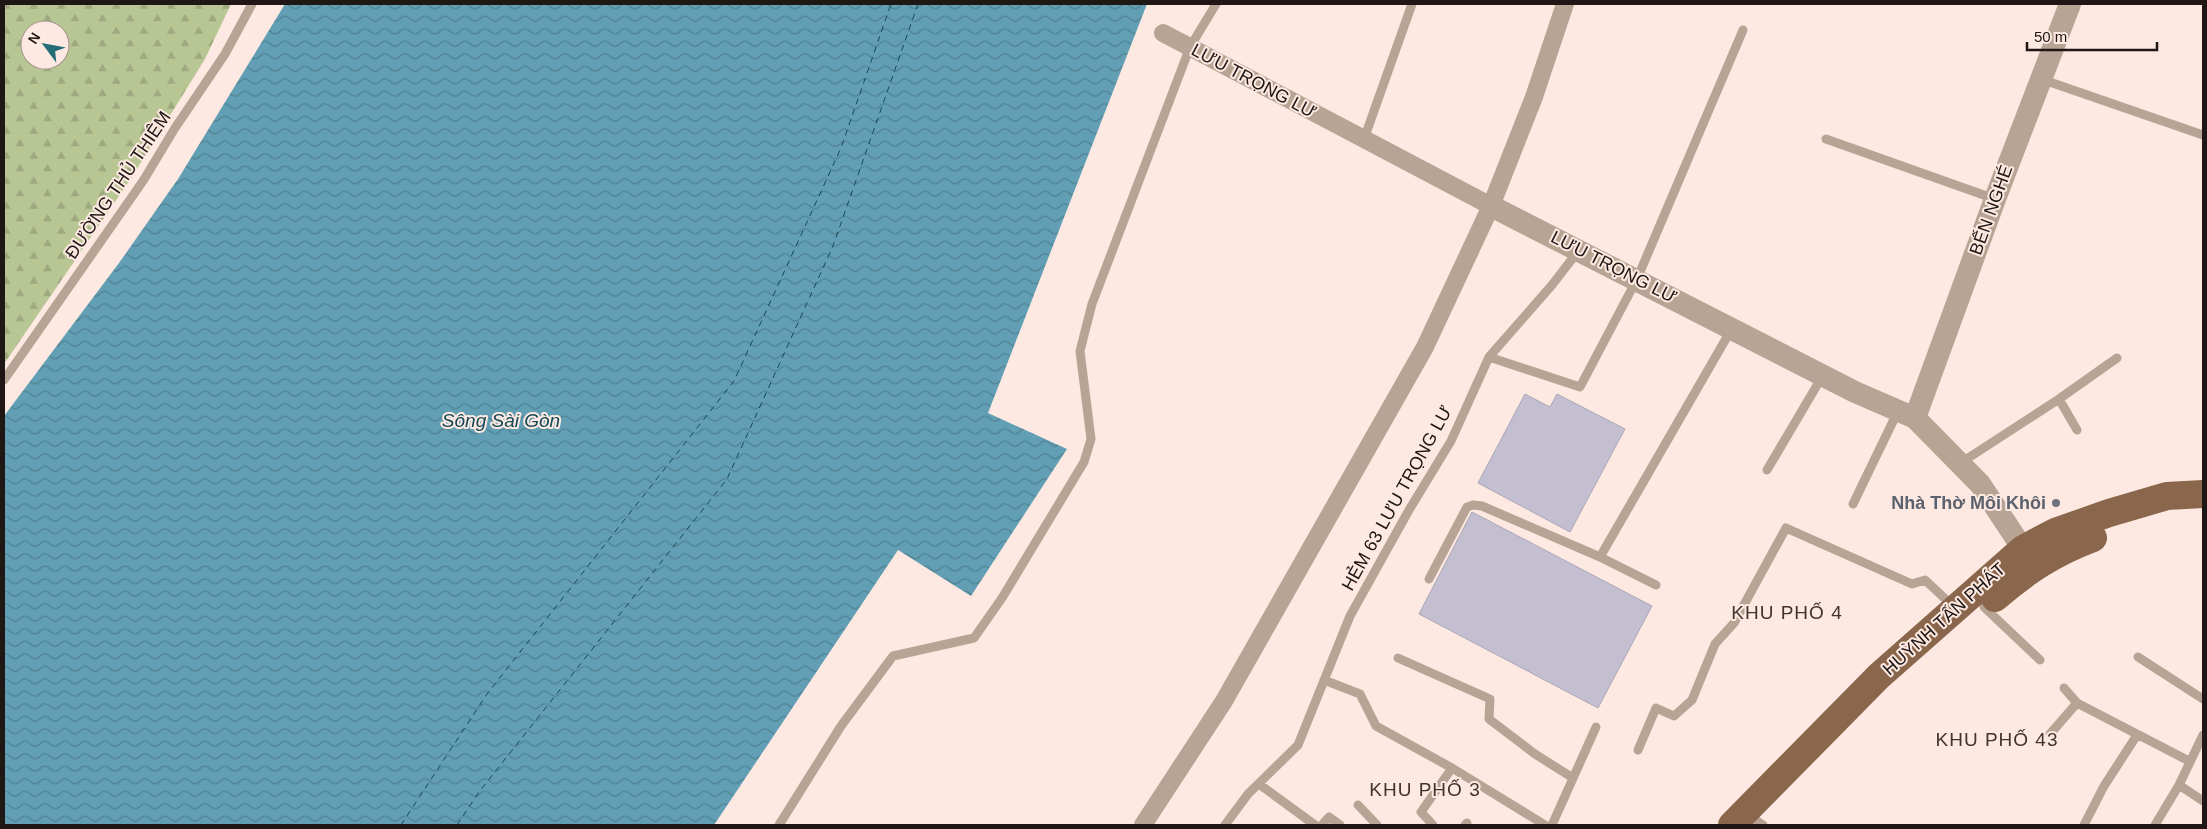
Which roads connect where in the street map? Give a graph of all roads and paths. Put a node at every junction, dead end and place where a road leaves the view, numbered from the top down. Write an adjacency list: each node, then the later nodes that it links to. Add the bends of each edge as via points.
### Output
1 (252, 4): 21 (lane, ĐƯỜNG THỦ THIÊM, via 225,54 138,188)
2 (1216, 4): 8 (lane)
3 (1412, 4): 11 (lane)
4 (1565, 4): 14 (street, via 1534,98)
5 (2070, 4): 9 (street, BẾN NGHÉ)
6 (1743, 30): 16 (lane)
7 (1164, 33): 8 (street, LƯU TRỌNG LƯ)
8 (1190, 47): 11 (street, LƯU TRỌNG LƯ); 55 (lane, via 1096,295 1080,351 1091,439 1084,462 1002,598 974,638 893,656 841,726)
9 (2041, 79): 10 (lane); 13 (street, BẾN NGHÉ)
10 (2203, 135)
11 (1364, 139): 14 (street, LƯU TRỌNG LƯ)
12 (1826, 139): 13 (lane)
13 (1995, 199): 23 (street, BẾN NGHÉ)
14 (1491, 206): 15 (street, LƯU TRỌNG LƯ); 56 (street, via 1425,347 1224,701)
15 (1579, 250): 16 (street, LƯU TRỌNG LƯ); 18 (lane, HẺM 63 LƯU TRỌNG LƯ, via 1552,286)
16 (1637, 279): 17 (street, LƯU TRỌNG LƯ); 18 (lane, via 1580,387)
17 (1732, 328): 20 (street, LƯU TRỌNG LƯ); 30 (lane)
18 (1489, 357): 38 (lane, HẺM 63 LƯU TRỌNG LƯ, via 1451,441 1350,616)
19 (2118, 358): 22 (lane)
20 (1823, 375): 23 (street, LƯU TRỌNG LƯ); 26 (lane)
21 (4, 380)
22 (2060, 399): 24 (lane); 25 (lane)
23 (1907, 414): 25 (street, LƯU TRỌNG LƯ); 28 (lane)
24 (2077, 430)
25 (1959, 464): 31 (street, LƯU TRỌNG LƯ, via 1980,484)
26 (1767, 470)
27 (2203, 494): 31 (main road, HUỲNH TẤN PHÁT, via 2168,496 2055,532)
28 (1853, 504)
29 (2203, 510): 31 (main road, HUỲNH TẤN PHÁT, via 2138,522)
30 (1600, 557): 32 (lane, via 1473,505 1467,508); 33 (lane)
31 (2027, 559): 34 (main road, HUỲNH TẤN PHÁT)
32 (1429, 580)
33 (1656, 585)
34 (1970, 603): 37 (lane); 46 (lane, via 1925,580 1912,584 1786,528 1734,624 1715,644 1692,700 1674,716 1656,708); 54 (main road, HUỲNH TẤN PHÁT, via 1879,676)
35 (2138, 657): 40 (lane)
36 (1398, 658): 49 (lane, via 1490,699 1489,719)
37 (2040, 660)
38 (1324, 680): 48 (lane, via 1360,694 1376,726); 50 (lane, HẺM 63 LƯU TRỌNG LƯ, via 1298,746)
39 (2064, 688): 41 (lane)
40 (2203, 699)
41 (2077, 703): 43 (lane); 44 (lane)
42 (1596, 727): 49 (lane)
43 (2050, 734)
44 (2138, 735): 47 (lane); 65 (lane, via 2104,786)
45 (2203, 735): 47 (lane)
46 (1638, 750)
47 (2189, 762): 51 (lane)
48 (1452, 768): 62 (lane, via 1421,812); 63 (lane)
49 (1573, 778): 64 (lane)
50 (1258, 784): 57 (lane); 58 (lane)
51 (2179, 785): 52 (lane); 66 (lane)
52 (2203, 801)
53 (1358, 805): 61 (lane)
54 (1751, 824)
55 (779, 825)
56 (1143, 825)
57 (1225, 825)
58 (1315, 825)
59 (1322, 825): 60 (lane, via 1328,817)
60 (1340, 825)
61 (1377, 825)
62 (1433, 825)
63 (1545, 825)
64 (1552, 825)
65 (2084, 825)
66 (2156, 825)

